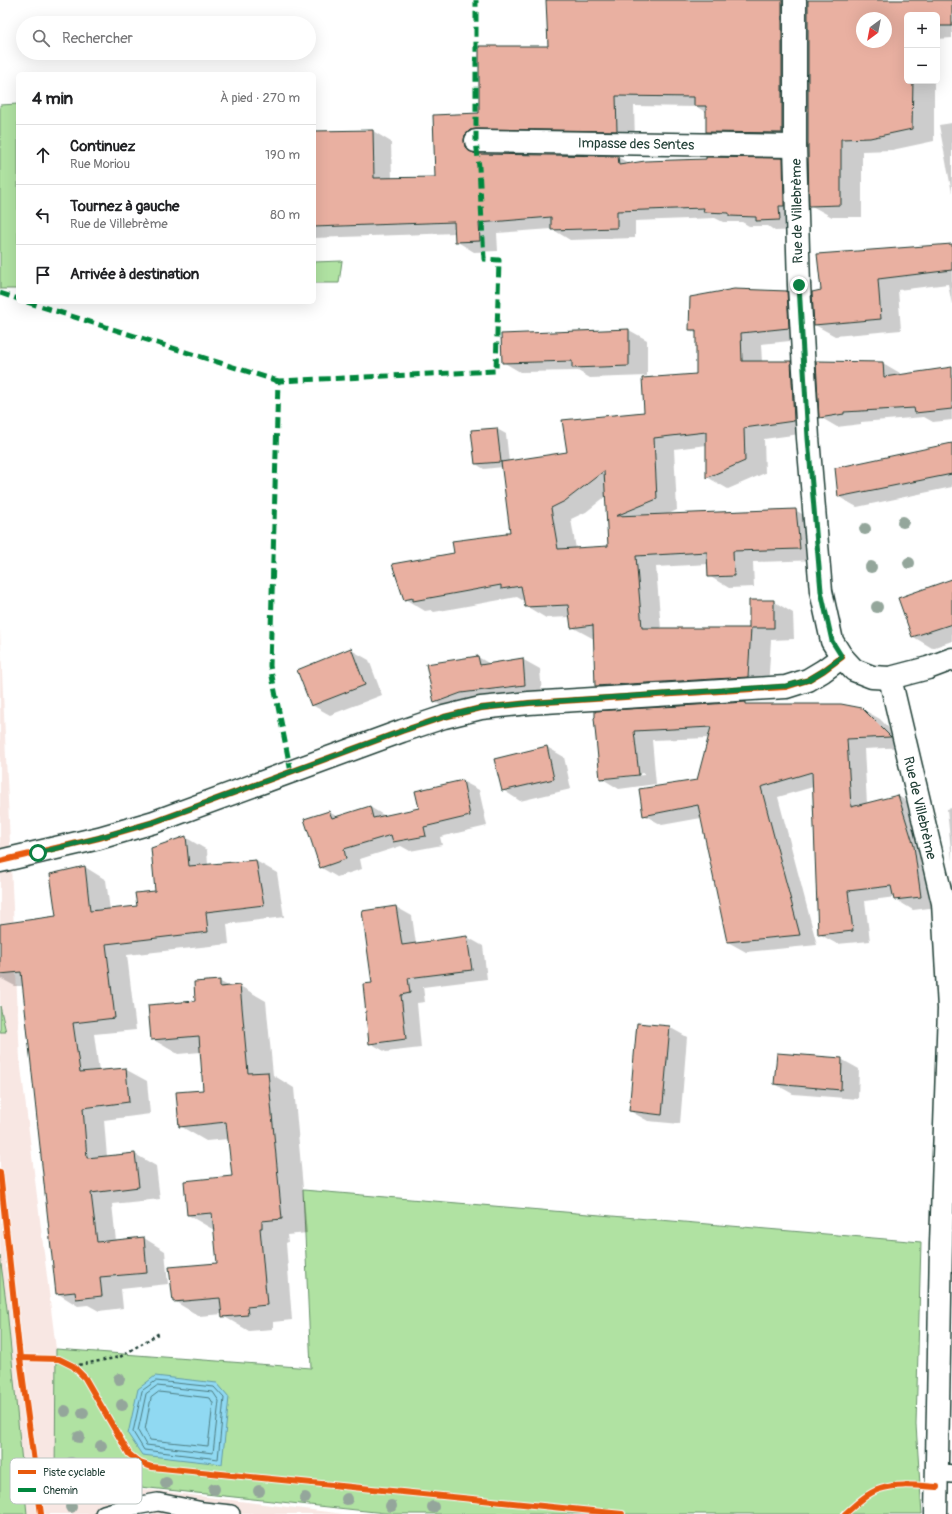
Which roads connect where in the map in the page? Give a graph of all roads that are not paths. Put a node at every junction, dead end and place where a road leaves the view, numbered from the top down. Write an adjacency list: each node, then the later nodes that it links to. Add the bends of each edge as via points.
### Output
1 (794, 0): 3 (street, Rue de Villebrème)
2 (476, 141): 3 (street, Impasse des Sentes)
3 (795, 146): 4 (street, Rue de Villebrème, via 799,293 821,591 832,641)
4 (842, 657): 6 (street, Rue de Villebrème, via 854,670 872,677); 7 (street, via 808,680 786,686 529,703 474,710 444,717 154,822)
5 (952, 659): 6 (street, Rue de Villebrème)
6 (890, 678): 8 (street, Rue de Villebrème, via 943,903 949,1009 941,1252)
7 (0, 861)
8 (944, 1467): 11 (street, Rue de Villebrème)
9 (104, 1514): 10 (lane, via 158,1502)
10 (231, 1514)
11 (936, 1514)

